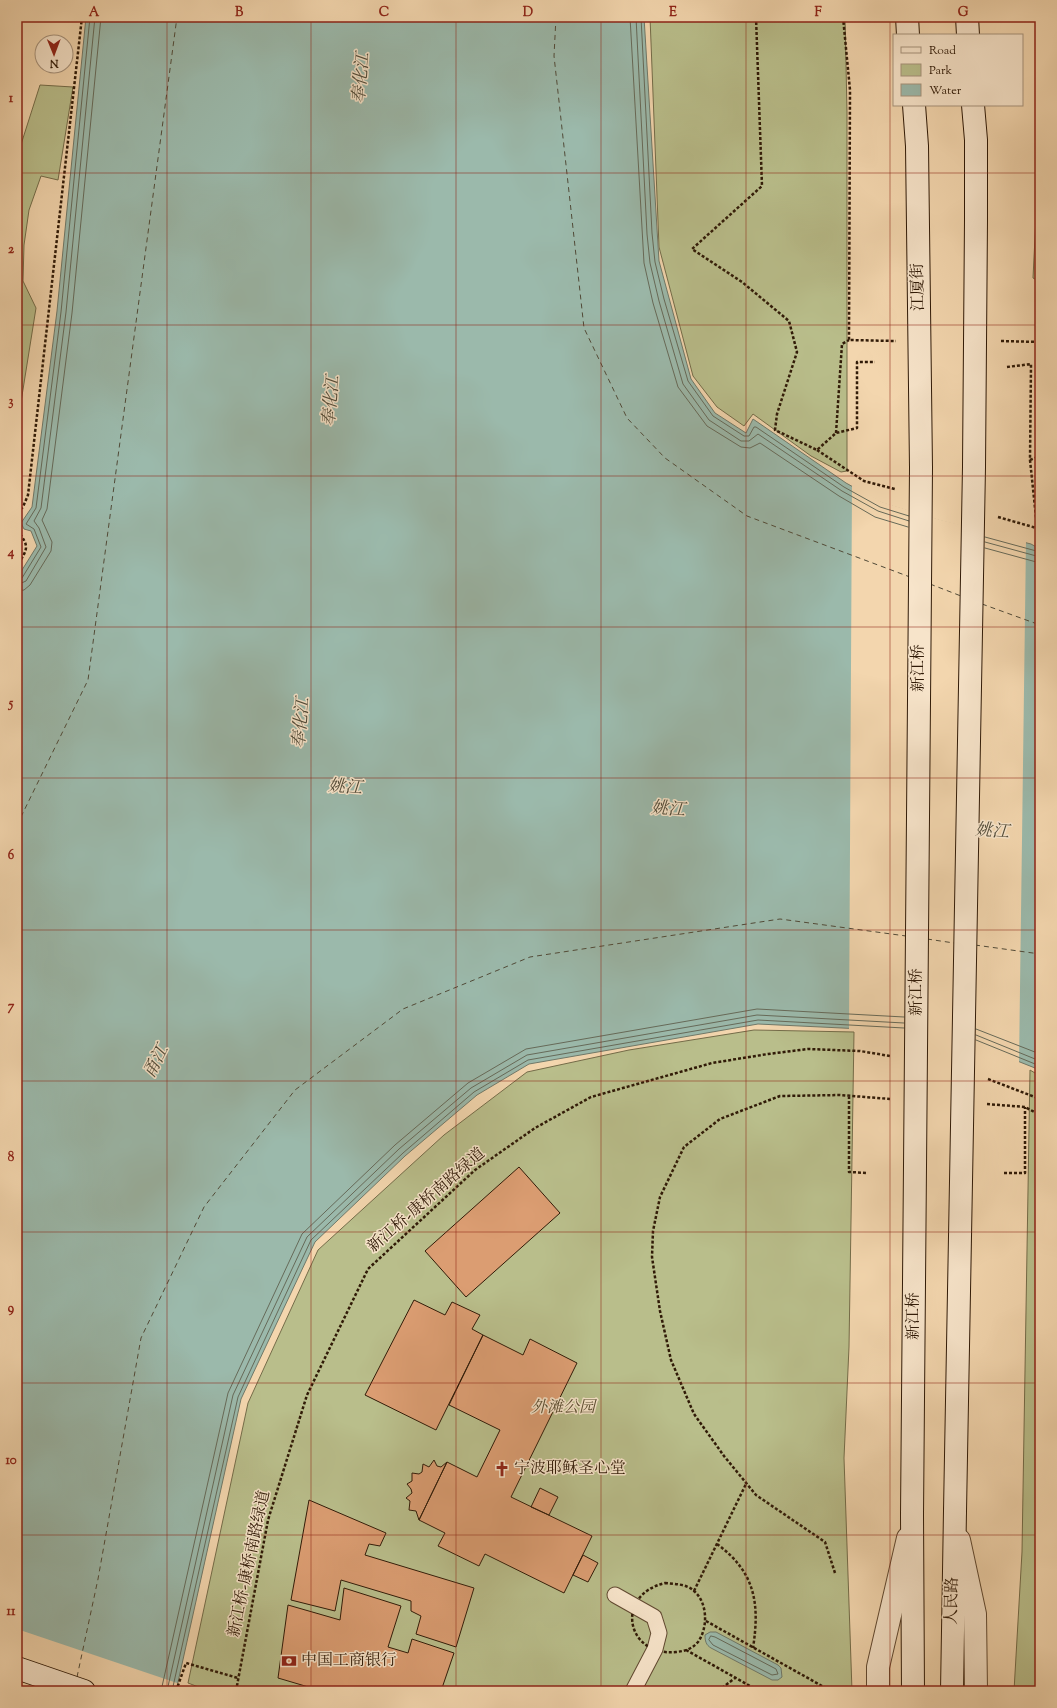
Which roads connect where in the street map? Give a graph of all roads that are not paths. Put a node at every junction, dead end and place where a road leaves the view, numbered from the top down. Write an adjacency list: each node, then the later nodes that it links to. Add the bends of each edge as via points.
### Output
1 (907, 17): 3 (main road)
2 (967, 17): 4 (main road)
3 (908, 34)
4 (968, 34)
5 (914, 106): 7 (main road, 江厦街, bridge, via 917,146)
6 (973, 106): 8 (main road, bridge, via 976,140 974,467)
7 (921, 468): 9 (main road, 新江桥, bridge)
8 (955, 1517): 16 (main road, 人民路); 17 (main road, via 975,1614)
9 (912, 1519): 14 (main road, via 878,1667); 15 (main road)
10 (615, 1595): 13 (lane, via 654,1617 659,1632 655,1649)
11 (17, 1668): 12 (main road)
12 (84, 1691)
13 (633, 1691)
14 (878, 1691)
15 (913, 1691)
16 (952, 1691)
17 (976, 1691)

